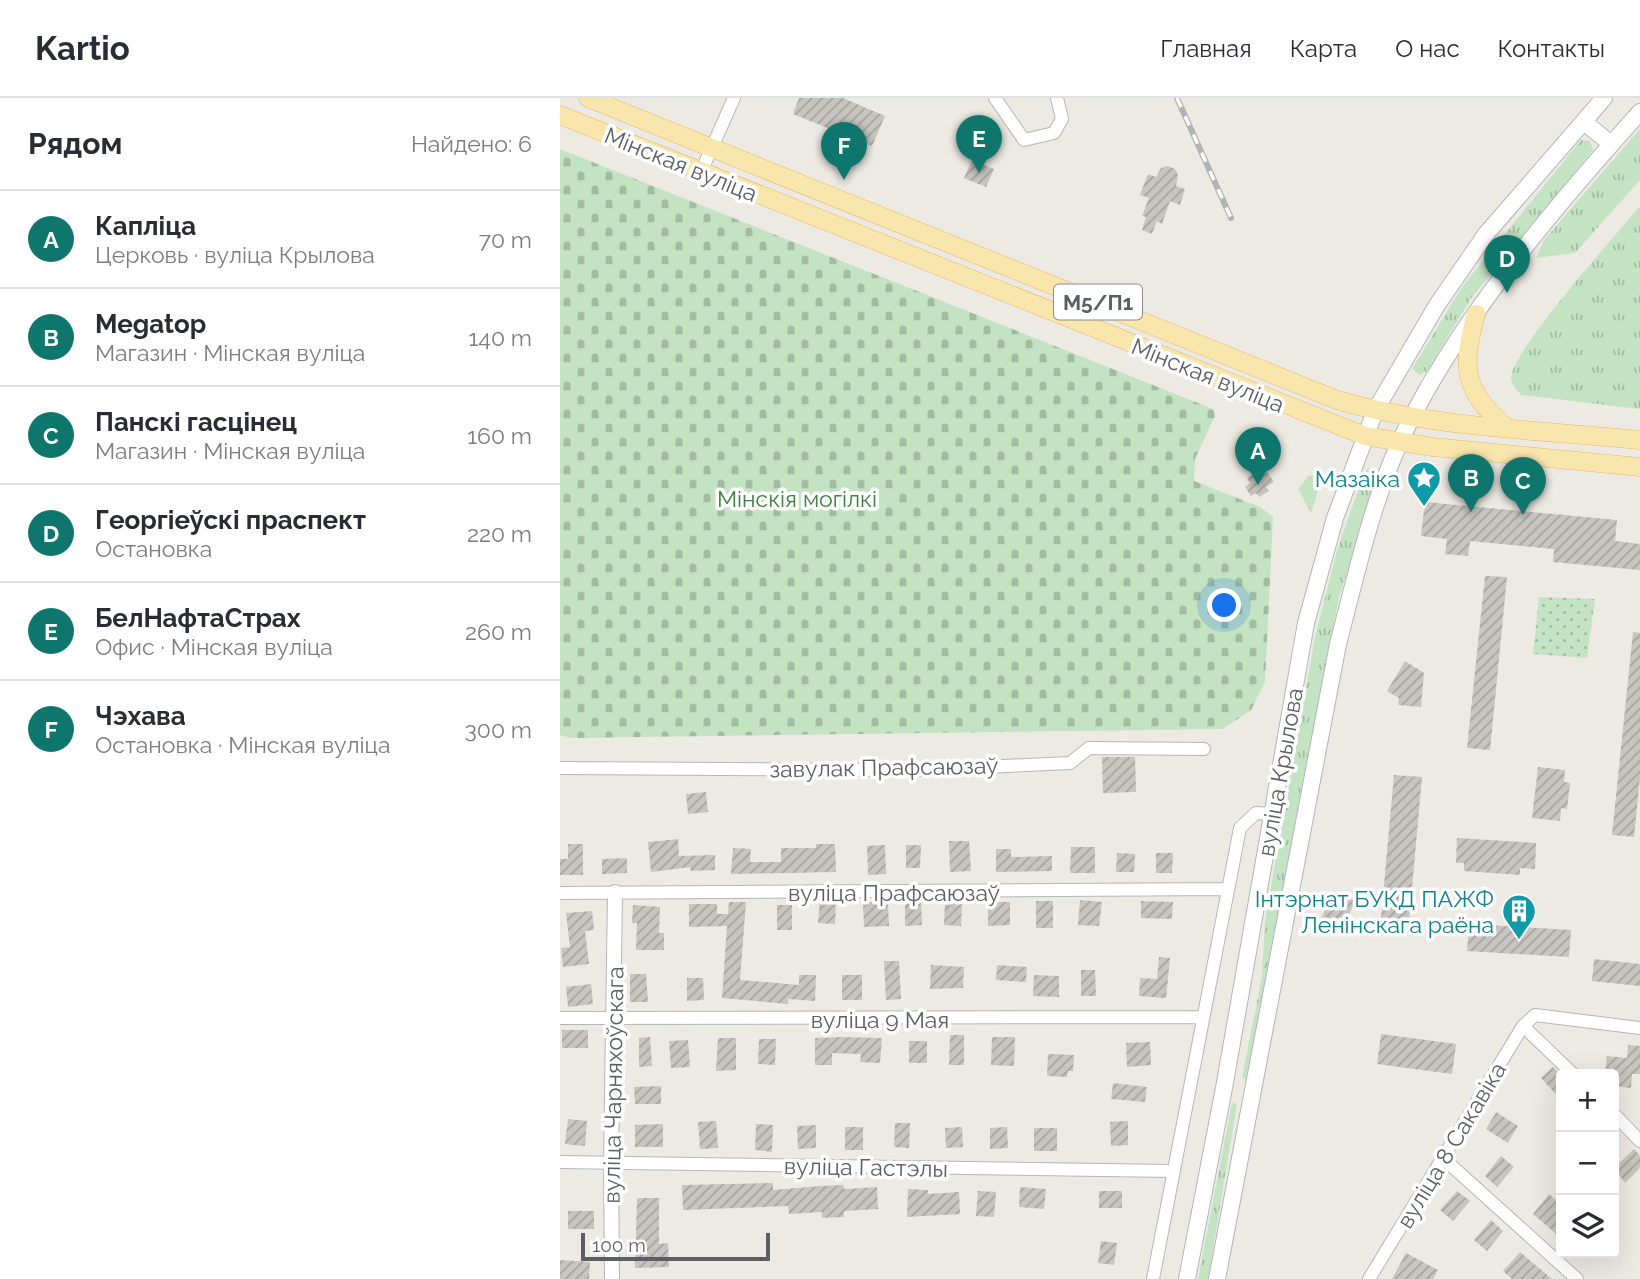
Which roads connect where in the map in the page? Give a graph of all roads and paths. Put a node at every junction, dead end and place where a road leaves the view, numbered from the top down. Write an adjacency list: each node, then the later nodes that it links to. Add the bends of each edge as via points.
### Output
1 (587, 98): 10 (main road, Мінская вуліца / М5/П1)
2 (734, 98): 10 (street)
3 (995, 98): 4 (street, via 1024,140 1054,133 1062,119)
4 (1057, 98)
5 (1604, 98): 8 (main road, вуліца Крылова)
6 (1640, 112): 9 (main road, вуліца Крылова)
7 (560, 115): 11 (main road, Мінская вуліца / М5/П1)
8 (1584, 122): 9 (main road); 13 (main road, вуліца Крылова, via 1486,234 1437,305)
9 (1611, 144): 12 (main road, вуліца Крылова)
10 (712, 148): 11 (street); 13 (main road, Мінская вуліца / М5/П1, via 1337,400)
11 (701, 172): 16 (main road, Мінская вуліца / М5/П1)
12 (1476, 314): 14 (main road, вуліца Крылова); 15 (main road, via 1467,355 1469,380 1477,400)
13 (1375, 411): 14 (main road, Мінская вуліца / М5/П1); 16 (main road, вуліца Крылова)
14 (1412, 416): 15 (main road, Мінская вуліца / М5/П1); 18 (main road, вуліца Крылова)
15 (1505, 426): 17 (main road, Мінская вуліца / М5/П1)
16 (1365, 436): 18 (main road, Мінская вуліца / М5/П1); 22 (main road, вуліца Крылова, via 1335,518 1306,623)
17 (1640, 440)
18 (1401, 441): 19 (main road, Мінская вуліца / М5/П1); 33 (main road, вуліца Крылова, via 1363,548 1338,644)
19 (1640, 467)
20 (1204, 749): 21 (street, завулак Прафсаюзаў, via 1089,748 1070,763 917,770)
21 (560, 768)
22 (1273, 814): 23 (street, via 1255,813 1240,828); 32 (main road, вуліца Крылова)
23 (1228, 889): 24 (street, вуліца Прафсаюзаў); 26 (street)
24 (615, 892): 25 (street, вуліца Прафсаюзаў); 28 (street, вуліца Чарняхоўскага)
25 (560, 893)
26 (1201, 1017): 28 (street, вуліца 9 Мая); 39 (street)
27 (560, 1018): 28 (street, вуліца 9 Мая)
28 (613, 1020): 38 (street, вуліца Чарняхоўскага)
29 (1523, 1026): 30 (street, вуліца 8 Сакавіка, via 1535,1015); 31 (street); 36 (street, вуліца 8 Сакавіка)
30 (1640, 1028)
31 (1568, 1069)
32 (1224, 1088): 33 (main road); 42 (main road, вуліца Крылова)
33 (1253, 1093): 43 (main road, вуліца Крылова)
34 (1619, 1119): 35 (street)
35 (1640, 1141)
36 (1444, 1159): 44 (street, вуліца 8 Сакавіка); 45 (street)
37 (560, 1162): 38 (street, вуліца Гастэлы)
38 (611, 1164): 39 (street, вуліца Гастэлы); 40 (street, вуліца Чарняхоўскага)
39 (1171, 1171): 41 (street)
40 (612, 1279)
41 (1153, 1279)
42 (1186, 1279)
43 (1217, 1279)
44 (1369, 1279)
45 (1577, 1279)

